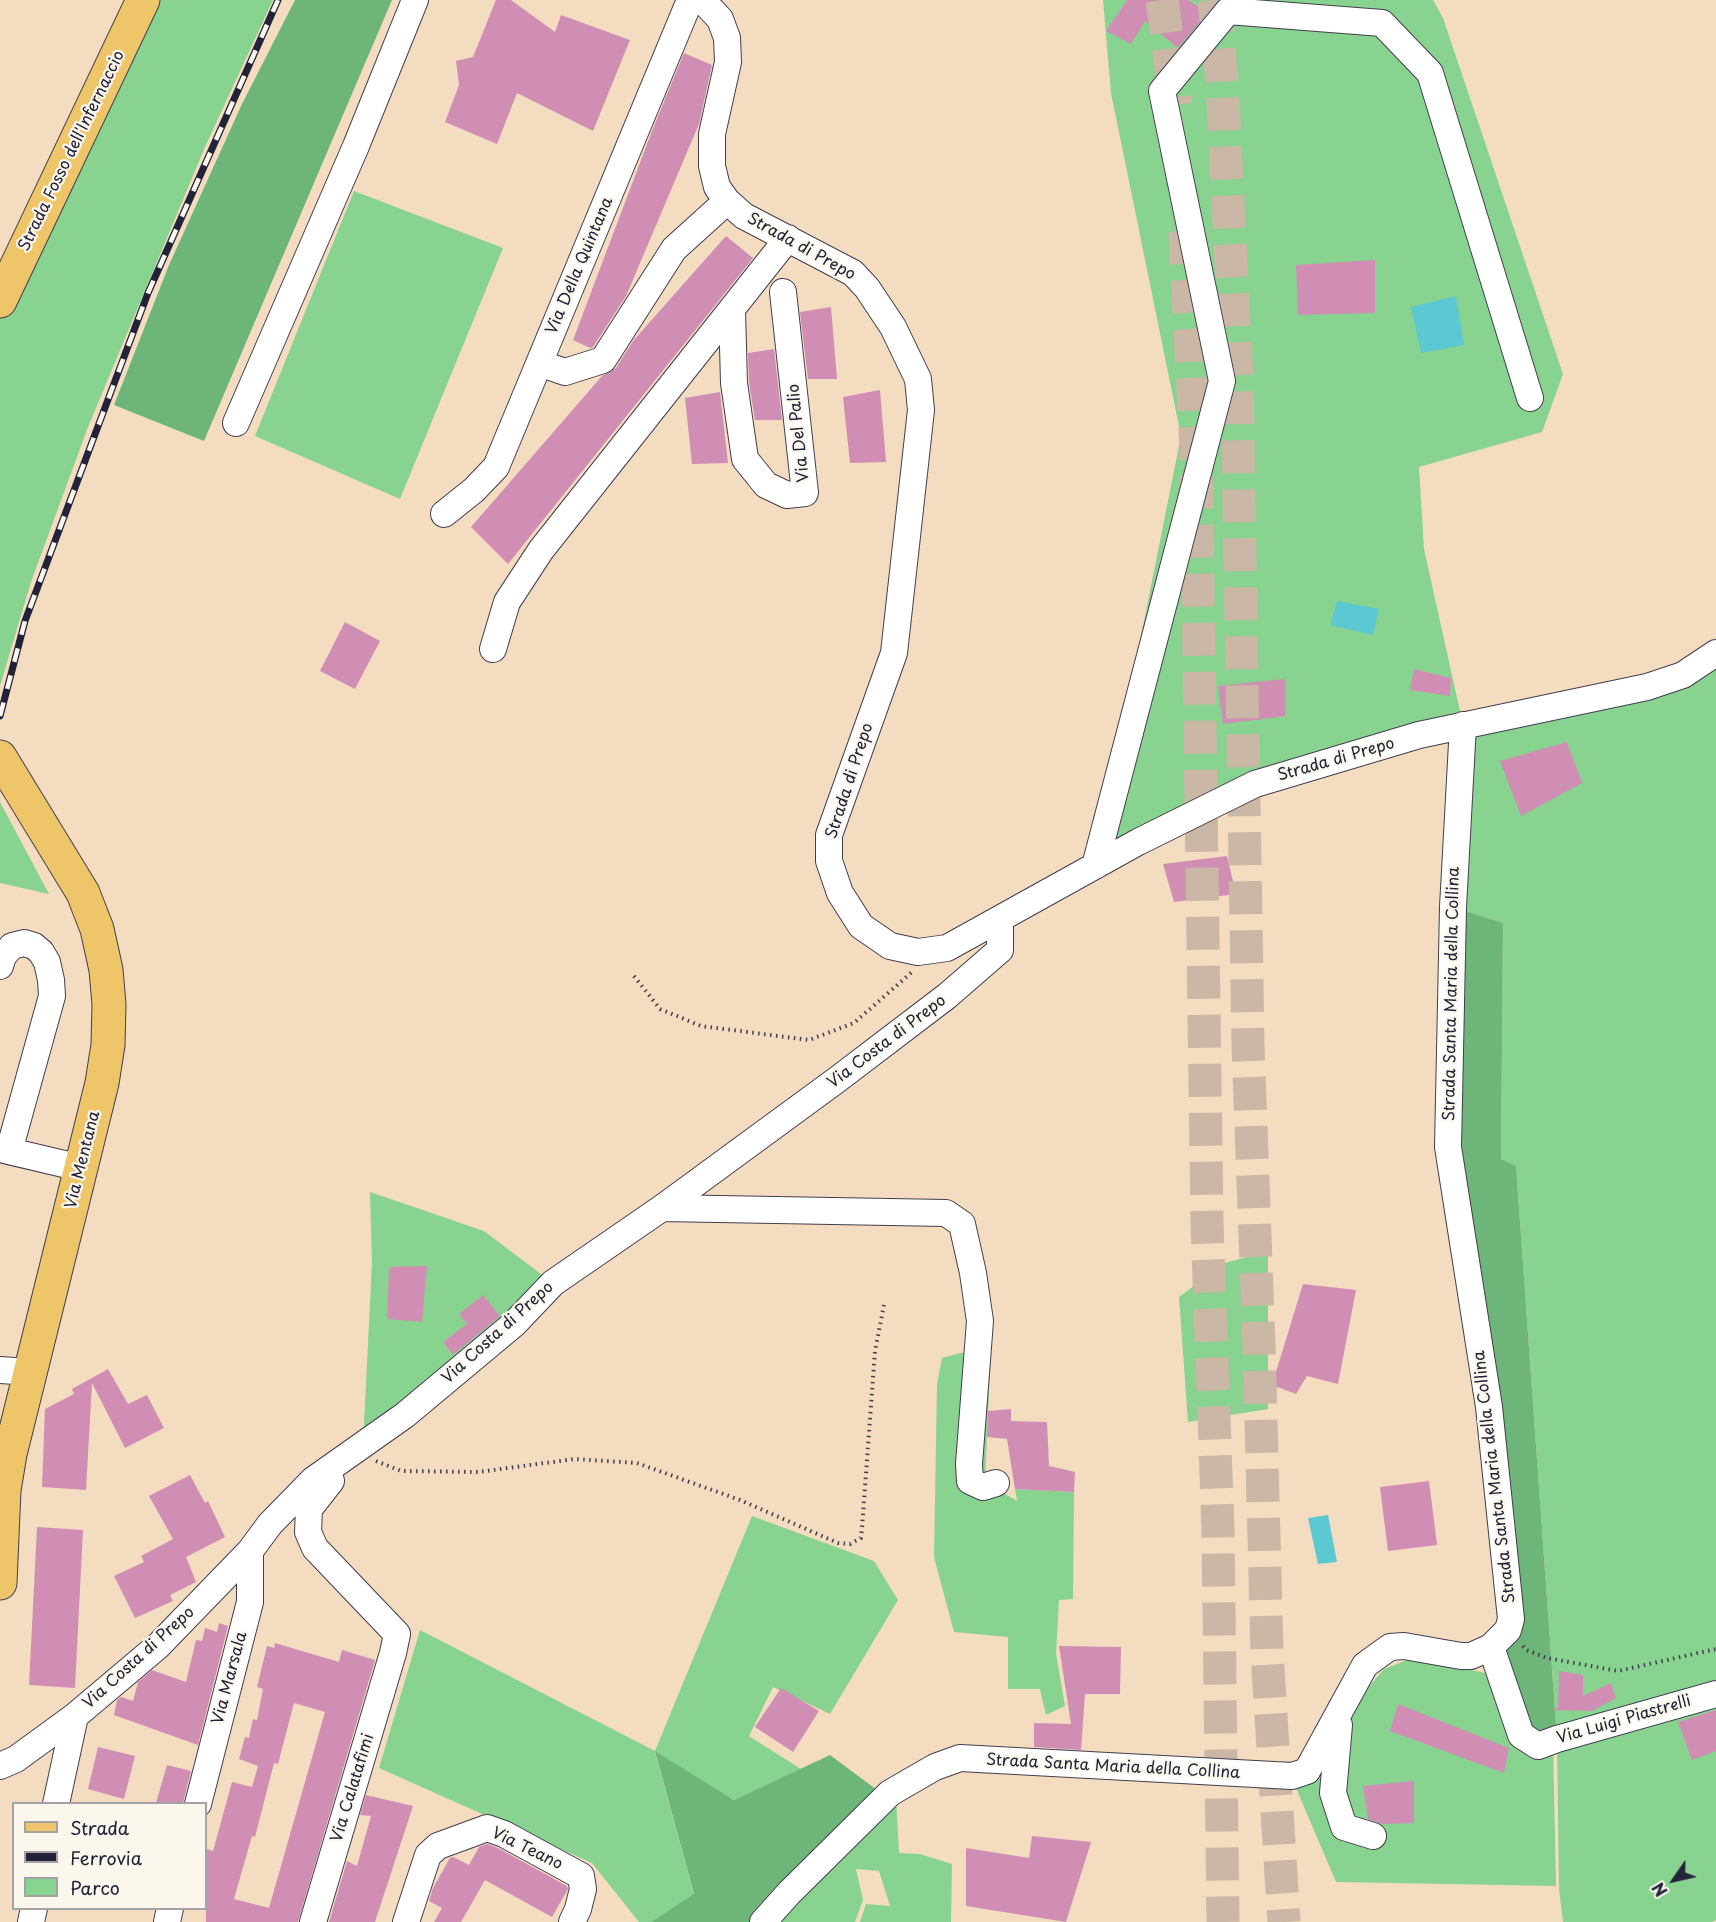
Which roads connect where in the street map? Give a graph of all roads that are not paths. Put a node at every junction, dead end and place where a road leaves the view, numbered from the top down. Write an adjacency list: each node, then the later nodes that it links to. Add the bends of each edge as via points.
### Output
1 (143, 0): 8 (main road, Strada Fosso dell'Infernaccio)
2 (415, 0): 12 (street)
3 (690, 0): 10 (street, Via Della Quintana)
4 (697, 0): 5 (street, Strada di Prepo, via 720,19 727,38 728,62 712,134 712,166 717,187)
5 (727, 201): 6 (street, Strada di Prepo, via 744,216); 10 (street, via 674,249 603,360 565,372)
6 (788, 238): 9 (street); 19 (street, Strada di Prepo, via 853,273 867,288 893,327 918,378 921,410 894,653 829,836 829,861 840,893 861,926 890,946 918,952 947,948)
7 (783, 292): 9 (street, Via Del Palio, via 805,493 787,495 766,485 745,459 734,383)
8 (0, 301)
9 (732, 310): 14 (street, via 541,550 507,602)
10 (539, 363): 13 (street, Via Della Quintana, via 496,467)
11 (1530, 398): 18 (street, via 1430,74 1382,23 1228,11 1162,92 1222,381)
12 (236, 423)
13 (444, 514)
14 (493, 649)
15 (1716, 653): 16 (street, Strada di Prepo, via 1683,675 1647,687)
16 (1463, 725): 18 (street, Strada di Prepo, via 1255,784); 30 (street, Strada Santa Maria della Collina, via 1453,907 1448,1147 1489,1407 1511,1619)
17 (5, 764): 22 (main road, Via Mentana, via 83,893 97,929 106,970 108,1045)
18 (1095, 866): 19 (street, Strada di Prepo)
19 (1000, 918): 23 (street, Via Costa di Prepo, via 1000,950 947,996)
20 (0, 966): 21 (street, via 12,945 34,946 47,962 52,996)
21 (5, 1150): 22 (street)
22 (81, 1168): 24 (main road, Via Mentana)
23 (662, 1208): 25 (street, Via Costa di Prepo, via 553,1283 514,1324 405,1415); 26 (street, via 946,1213 962,1224 980,1321 970,1481 983,1487)
24 (15, 1371): 27 (main road, Via Mentana)
25 (359, 1447): 28 (street, Via Costa di Prepo, via 313,1480); 38 (street, Via Calatafimi, via 309,1509 308,1532 315,1548 397,1634)
26 (996, 1484)
27 (2, 1520): 29 (main road, Via Mentana)
28 (250, 1551): 33 (street, Via Costa di Prepo, via 158,1646); 36 (street, Via Marsala, via 250,1602)
29 (0, 1583)
30 (1500, 1638): 31 (street, Via Luigi Piastrelli, via 1521,1735 1538,1746); 32 (street, Strada Santa Maria della Collina, via 1472,1656 1390,1647 1365,1665)
31 (1716, 1694)
32 (1340, 1714): 37 (street, via 1334,1794 1344,1827); 41 (street, Strada Santa Maria della Collina, via 1307,1771 1292,1776 960,1758 935,1767 890,1793)
33 (75, 1716): 34 (street, Via Costa di Prepo, via 16,1759); 35 (street)
34 (0, 1766)
35 (56, 1802)
36 (198, 1802)
37 (1373, 1836)
38 (313, 1922)
39 (406, 1922): 40 (street, Via Teano, via 428,1855 438,1846 487,1828 581,1876 583,1889)
40 (572, 1922)
41 (763, 1922)

